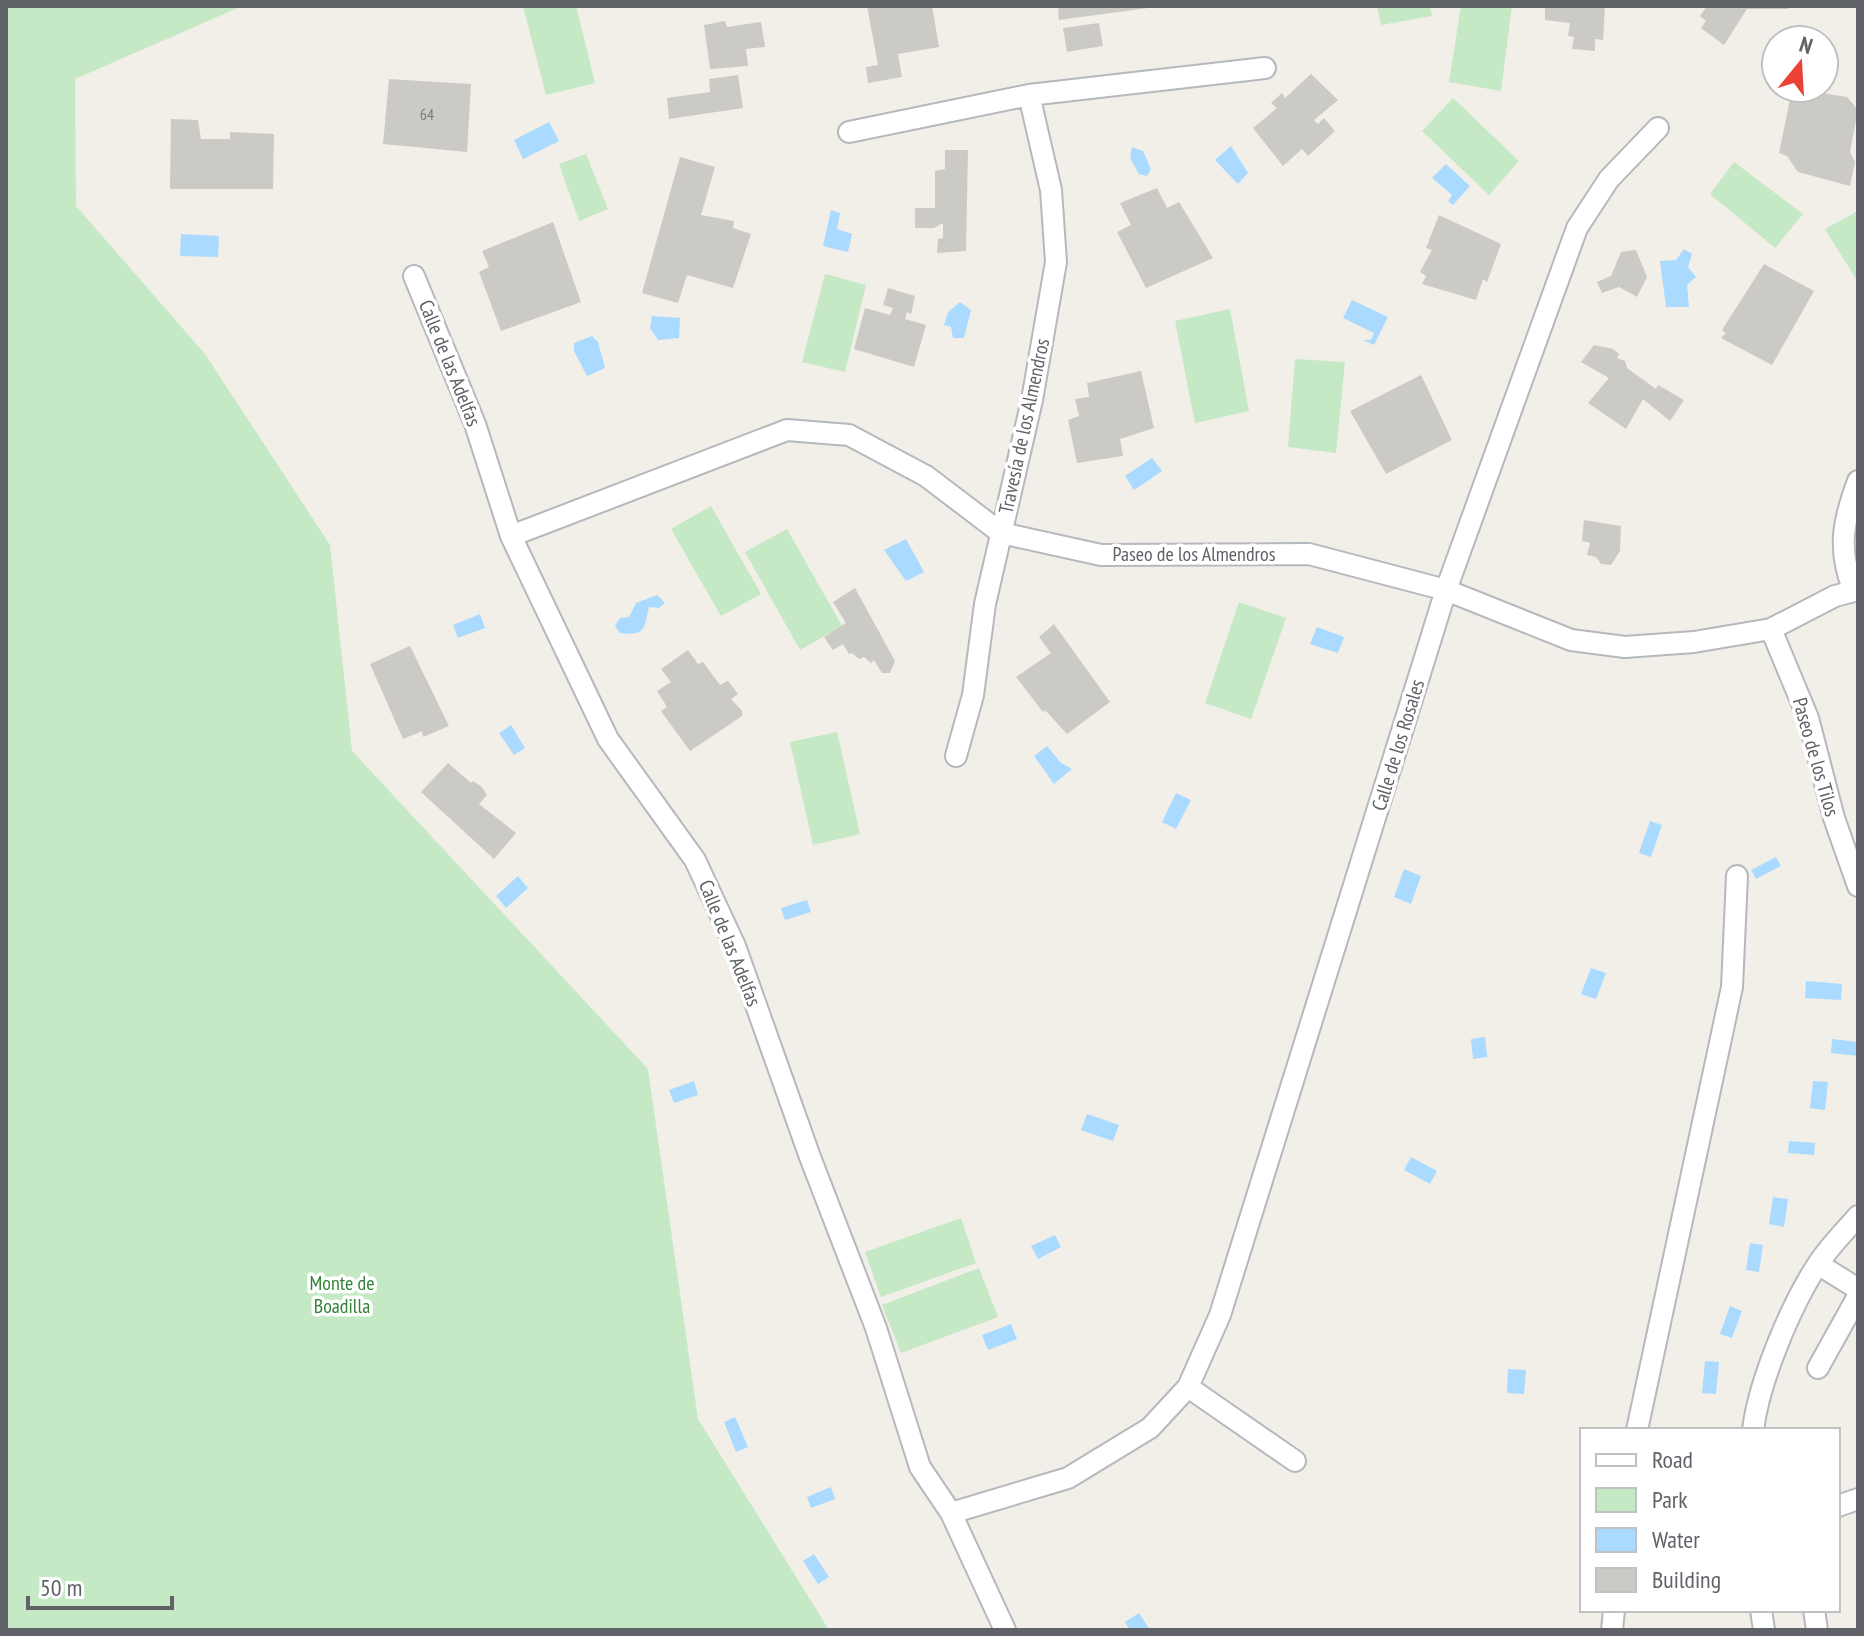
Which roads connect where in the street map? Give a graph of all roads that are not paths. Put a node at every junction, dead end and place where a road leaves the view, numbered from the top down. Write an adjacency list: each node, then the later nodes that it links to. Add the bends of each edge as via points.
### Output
1 (1265, 68): 2 (street)
2 (1029, 95): 4 (street); 7 (street, Travesía de los Almendros, via 1051,190 1056,262)
3 (1658, 128): 9 (street, Calle de los Rosales, via 1609,179 1577,228)
4 (849, 132)
5 (414, 276): 8 (street, Calle de las Adelfas, via 475,424)
6 (1858, 481): 10 (street, Paseo de los Almendros, via 1842,527 1841,548)
7 (1001, 533): 8 (street, Paseo de los Almendros, via 926,476 849,435 787,430); 9 (street, Paseo de los Almendros, via 1101,555 1309,554); 12 (street, Travesía de los Almendros, via 973,695)
8 (511, 536): 24 (street, Calle de las Adelfas, via 608,739 695,860 735,946 876,1328 920,1467)
9 (1446, 590): 11 (street, Paseo de los Almendros, via 1571,640 1617,647); 20 (street, Calle de los Rosales, via 1220,1315)
10 (1856, 590): 11 (street, Paseo de los Almendros)
11 (1771, 629): 14 (street, Paseo de los Tilos, via 1808,718)
12 (956, 756)
13 (1737, 876): 21 (street, via 1732,987)
14 (1858, 886)
15 (1858, 1216): 16 (street)
16 (1818, 1264): 17 (street); 22 (street, via 1774,1354)
17 (1858, 1289)
18 (1858, 1296): 19 (street)
19 (1818, 1368)
20 (1188, 1387): 23 (street); 24 (street, Calle de los Rosales, via 1150,1428 1068,1478)
21 (1637, 1428)
22 (1753, 1428)
23 (1295, 1461)
24 (951, 1513): 25 (street, Calle de las Adelfas)
25 (1005, 1630)

